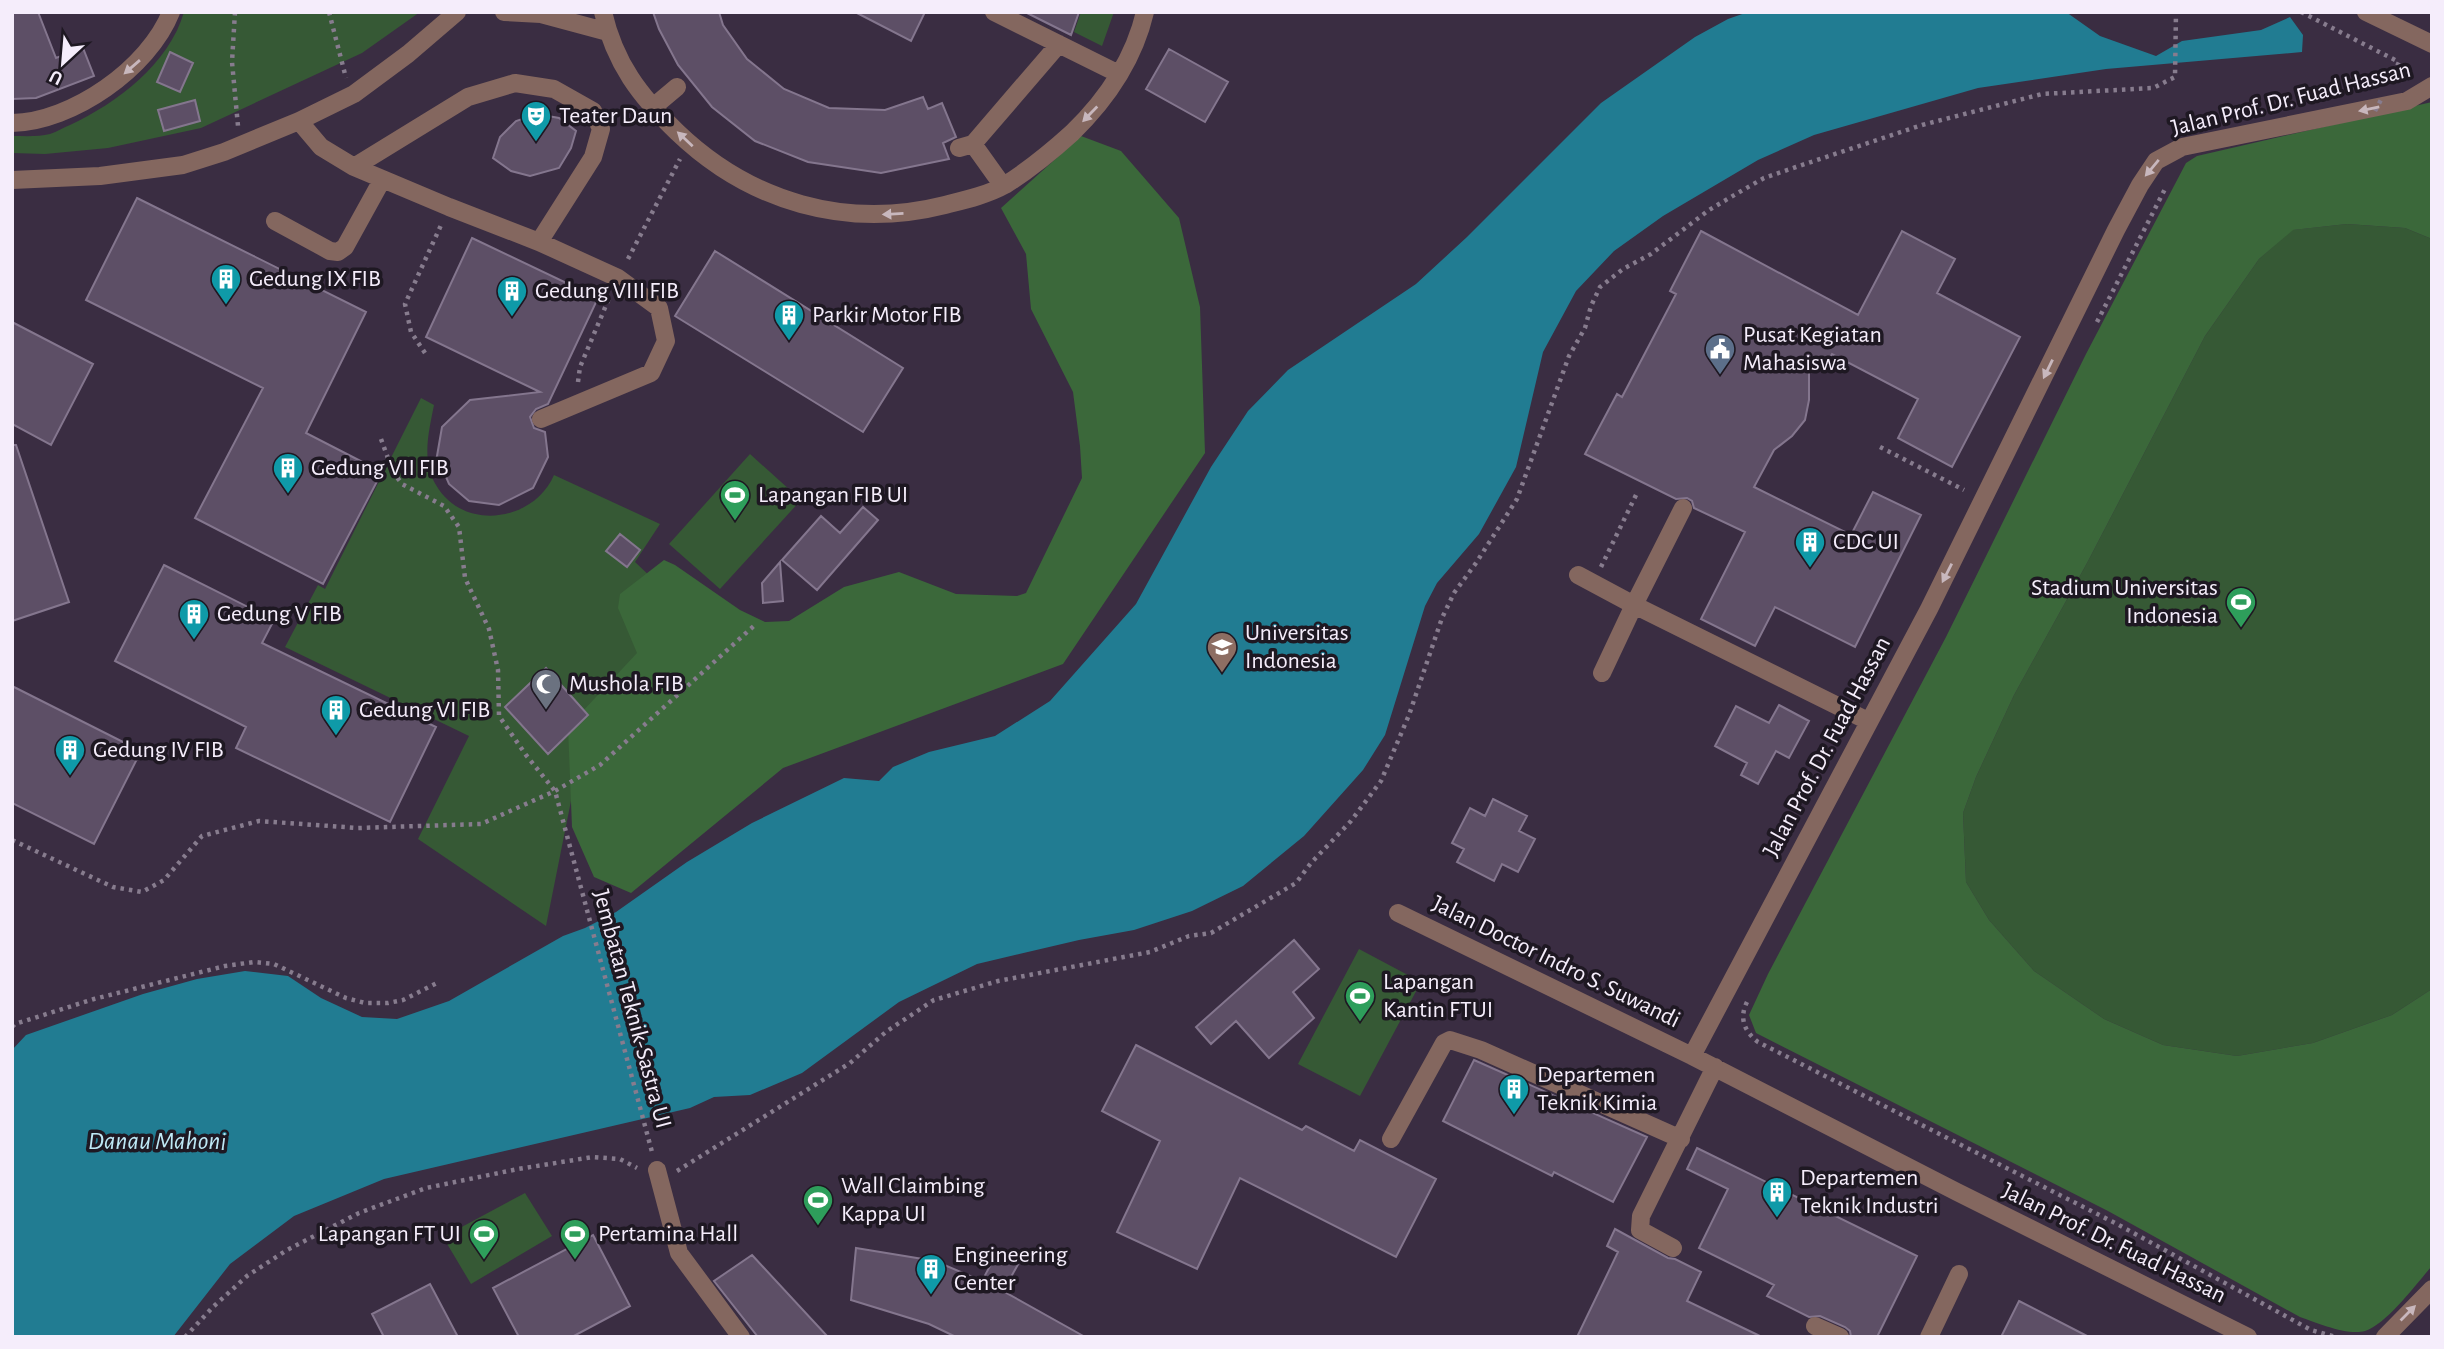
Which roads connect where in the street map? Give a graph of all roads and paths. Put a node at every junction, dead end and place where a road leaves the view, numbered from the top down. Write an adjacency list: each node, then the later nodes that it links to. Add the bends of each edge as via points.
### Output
1 (171, 12): 26 (street, one-way to 26, via 142,58 107,89 66,111)
2 (235, 12): 24 (path, via 232,62 238,127)
3 (329, 12): 17 (path)
4 (457, 12): 21 (street)
5 (504, 12): 12 (street, via 541,15)
6 (603, 12): 12 (street)
7 (994, 12): 13 (street)
8 (1145, 12): 16 (street)
9 (2176, 12): 58 (path, via 2175,77 2154,88 2042,94 1922,125 1764,178 1709,210 1600,287 1569,356 1517,499 1442,618 1381,781 1296,883 1211,933 934,1000 850,1063 686,1168)
10 (2301, 12): 23 (path, bridge, via 2399,62 2375,111)
11 (2366, 12): 14 (street)
12 (608, 33): 22 (street, via 634,85)
13 (1059, 44): 16 (street); 31 (street, via 966,146)
14 (2432, 44)
15 (354, 71): 17 (path)
16 (1119, 74): 31 (street, one-way to 31, via 1078,127)
17 (345, 76): 18 (path); 21 (path)
18 (336, 81)
19 (2432, 86): 41 (street, Jalan Prof. Dr. Fuad Hassan, one-way to 41, via 2407,101 2182,147 2156,161 2116,230)
20 (677, 87): 22 (street)
21 (354, 94): 25 (street)
22 (652, 108): 31 (street, one-way to 22, via 918,212 865,215 813,208 763,192 716,166)
23 (2362, 114)
24 (249, 121)
25 (299, 121): 27 (street, via 321,147); 29 (street, via 183,165 100,176)
26 (12, 123)
27 (354, 167): 30 (street); 34 (street, via 468,97 515,83 554,89 593,111 601,130 593,157)
28 (2171, 178): 35 (path)
29 (12, 180)
30 (382, 180): 32 (street); 33 (street, via 338,252)
31 (1003, 186)
32 (449, 207): 34 (street); 36 (path, via 405,304 411,332)
33 (275, 221)
34 (539, 242): 37 (street, via 618,278 659,308 666,341 651,373)
35 (2092, 332)
36 (425, 353)
37 (541, 419)
38 (381, 439): 48 (path, via 402,484 444,506 459,527 465,578 489,629 498,670 499,716)
39 (1880, 447): 41 (path)
40 (1637, 493): 43 (path)
41 (1984, 499): 47 (street, Jalan Prof. Dr. Fuad Hassan, one-way to 47)
42 (1684, 508): 44 (street)
43 (1586, 579): 44 (street)
44 (1634, 605): 46 (street); 47 (street)
45 (756, 624): 48 (path, via 600,765)
46 (1602, 673)
47 (1868, 721): 54 (street, Jalan Prof. Dr. Fuad Hassan)
48 (555, 791): 49 (path, via 481,824 358,828 259,821 202,836 164,880 142,892 113,887); 58 (path, Jembatan Teknik-Sastra UI)
49 (12, 840)
50 (1398, 913): 54 (street, Jalan Doctor Indro S. Suwandi)
51 (439, 982): 53 (path, via 403,1000 365,1003 274,964 254,962 94,999)
52 (1751, 995): 68 (path, via 1742,1019 1748,1034 1758,1042 2139,1236 2311,1330)
53 (12, 1027)
54 (1692, 1056): 55 (street, Jalan Prof. Dr. Fuad Hassan)
55 (1715, 1067): 57 (street); 67 (street, Jalan Prof. Dr. Fuad Hassan)
56 (1391, 1139): 57 (street, via 1444,1043 1450,1040)
57 (1681, 1139): 59 (street, via 1639,1225 1649,1237)
58 (658, 1174): 63 (path, via 620,1159 593,1157 426,1188 359,1213 287,1250 247,1276); 64 (street, via 680,1253)
59 (1673, 1248)
60 (1959, 1274): 66 (street)
61 (2432, 1290): 69 (street, one-way to 61)
62 (1815, 1326): 65 (street)
63 (185, 1337)
64 (741, 1337)
65 (1840, 1337)
66 (1929, 1337)
67 (2248, 1337)
68 (2336, 1337)
69 (2385, 1337)

